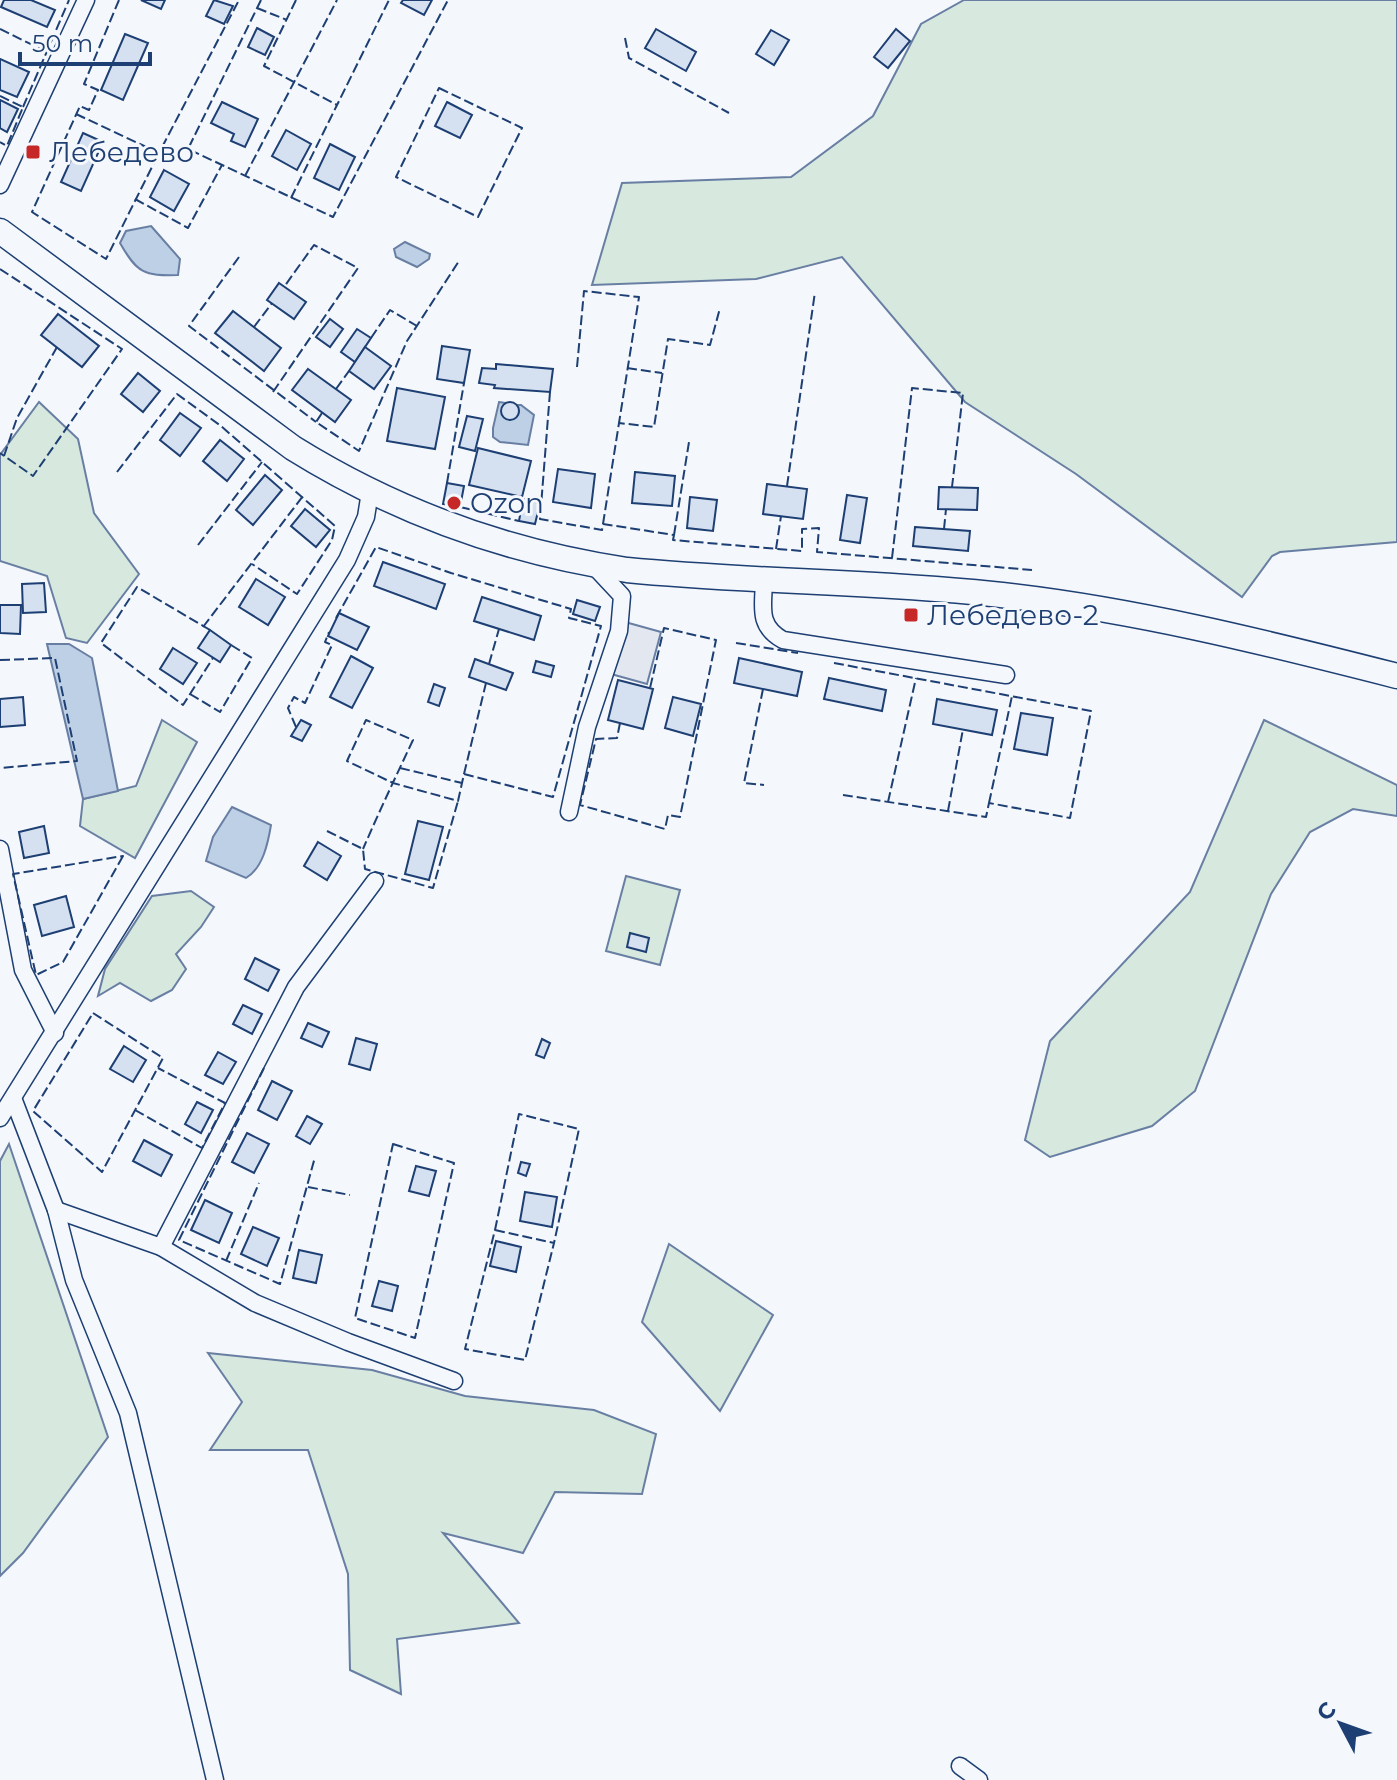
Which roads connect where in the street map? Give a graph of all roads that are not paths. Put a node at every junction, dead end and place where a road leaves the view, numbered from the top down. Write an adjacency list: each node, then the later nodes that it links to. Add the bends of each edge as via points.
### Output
1 (86, 0): 2 (street)
2 (0, 185)
3 (0, 232): 4 (main road, via 268,431)
4 (370, 492): 5 (main road, via 482,538); 12 (street, via 366,517 347,560)
5 (593, 565): 6 (main road); 9 (street, via 622,596 619,631 587,727)
6 (764, 578): 7 (street, via 764,622 783,640); 8 (main road, via 1059,603)
7 (1006, 675)
8 (1397, 676)
9 (569, 812)
10 (0, 849): 12 (street, via 23,970)
11 (375, 881): 16 (street, via 296,987)
12 (55, 1033): 13 (street)
13 (13, 1098): 14 (street); 15 (street)
14 (0, 1118)
15 (56, 1210): 16 (street); 19 (street, via 74,1280 128,1413)
16 (161, 1247): 17 (street, via 255,1303)
17 (454, 1381)
18 (960, 1766): 20 (street)
19 (215, 1780)
20 (979, 1780)

